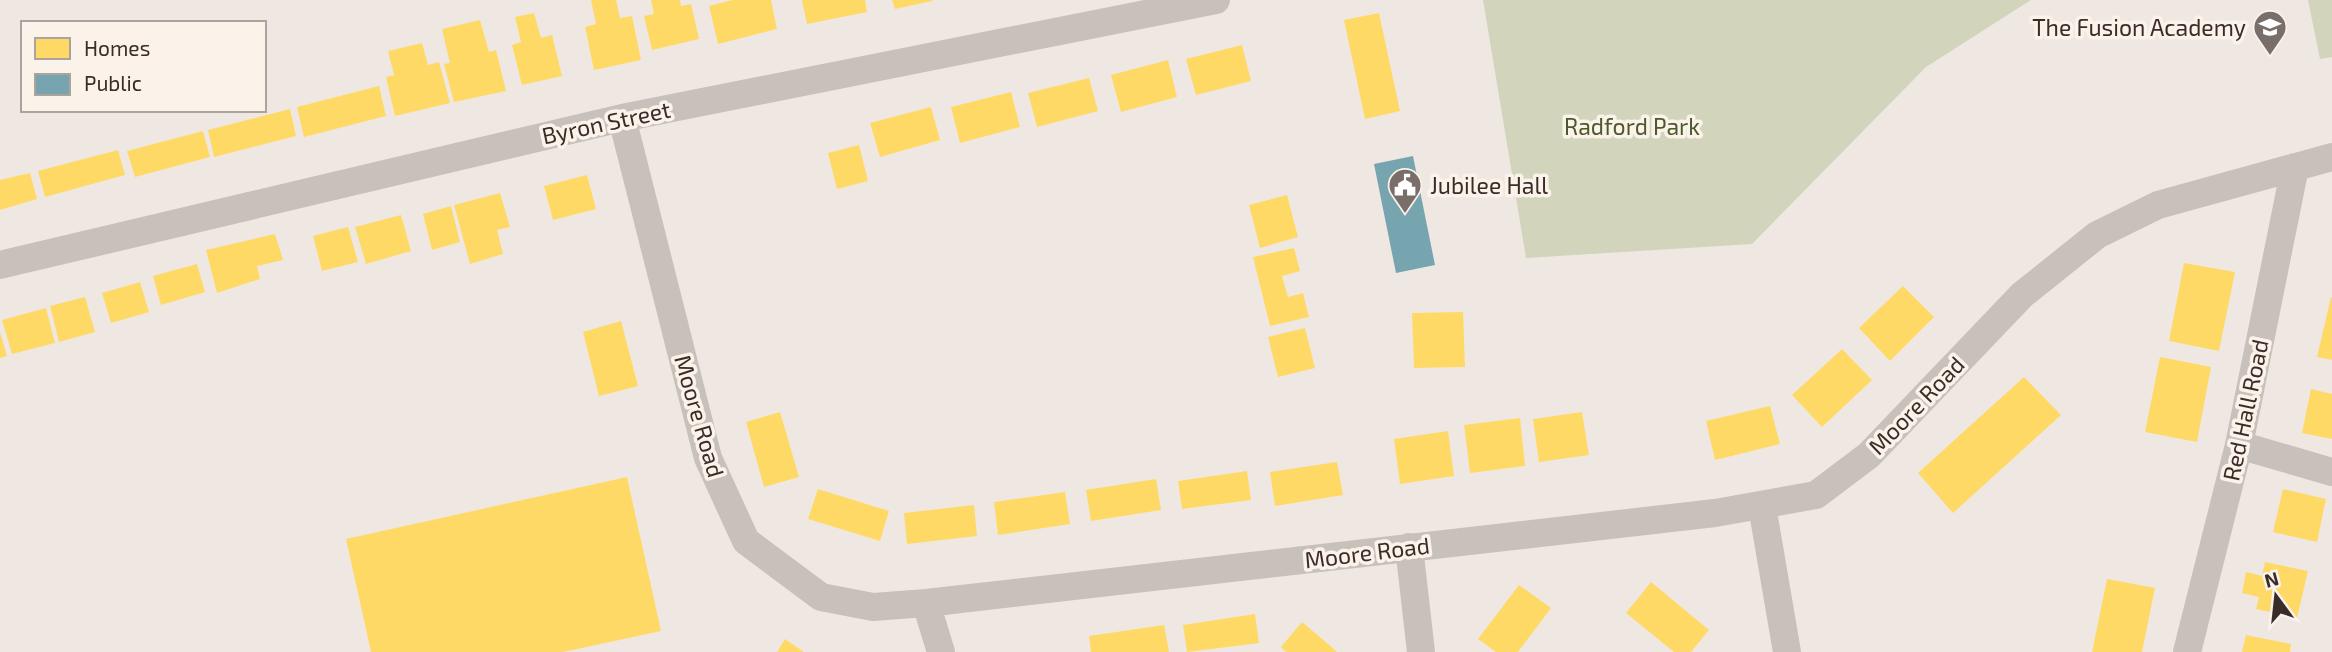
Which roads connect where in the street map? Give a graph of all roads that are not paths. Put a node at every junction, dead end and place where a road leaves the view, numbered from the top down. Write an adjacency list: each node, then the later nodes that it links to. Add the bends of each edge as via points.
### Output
1 (1216, 0): 2 (street, Byron Street)
2 (622, 118): 5 (street, Byron Street); 10 (street, Moore Road, via 708,458 746,541 821,597 873,607)
3 (2332, 157): 4 (street, Moore Road)
4 (2295, 167): 6 (street, Red Hall Road); 8 (street, Moore Road, via 2158,205 2098,235 2022,295 1869,455 1816,495)
5 (0, 265)
6 (2239, 445): 7 (street); 14 (street, Red Hall Road)
7 (2332, 472)
8 (1762, 506): 9 (street, Moore Road); 13 (street)
9 (1409, 547): 10 (street, Moore Road); 12 (street)
10 (926, 603): 11 (street)
11 (941, 652)
12 (1421, 652)
13 (1787, 652)
14 (2187, 652)

